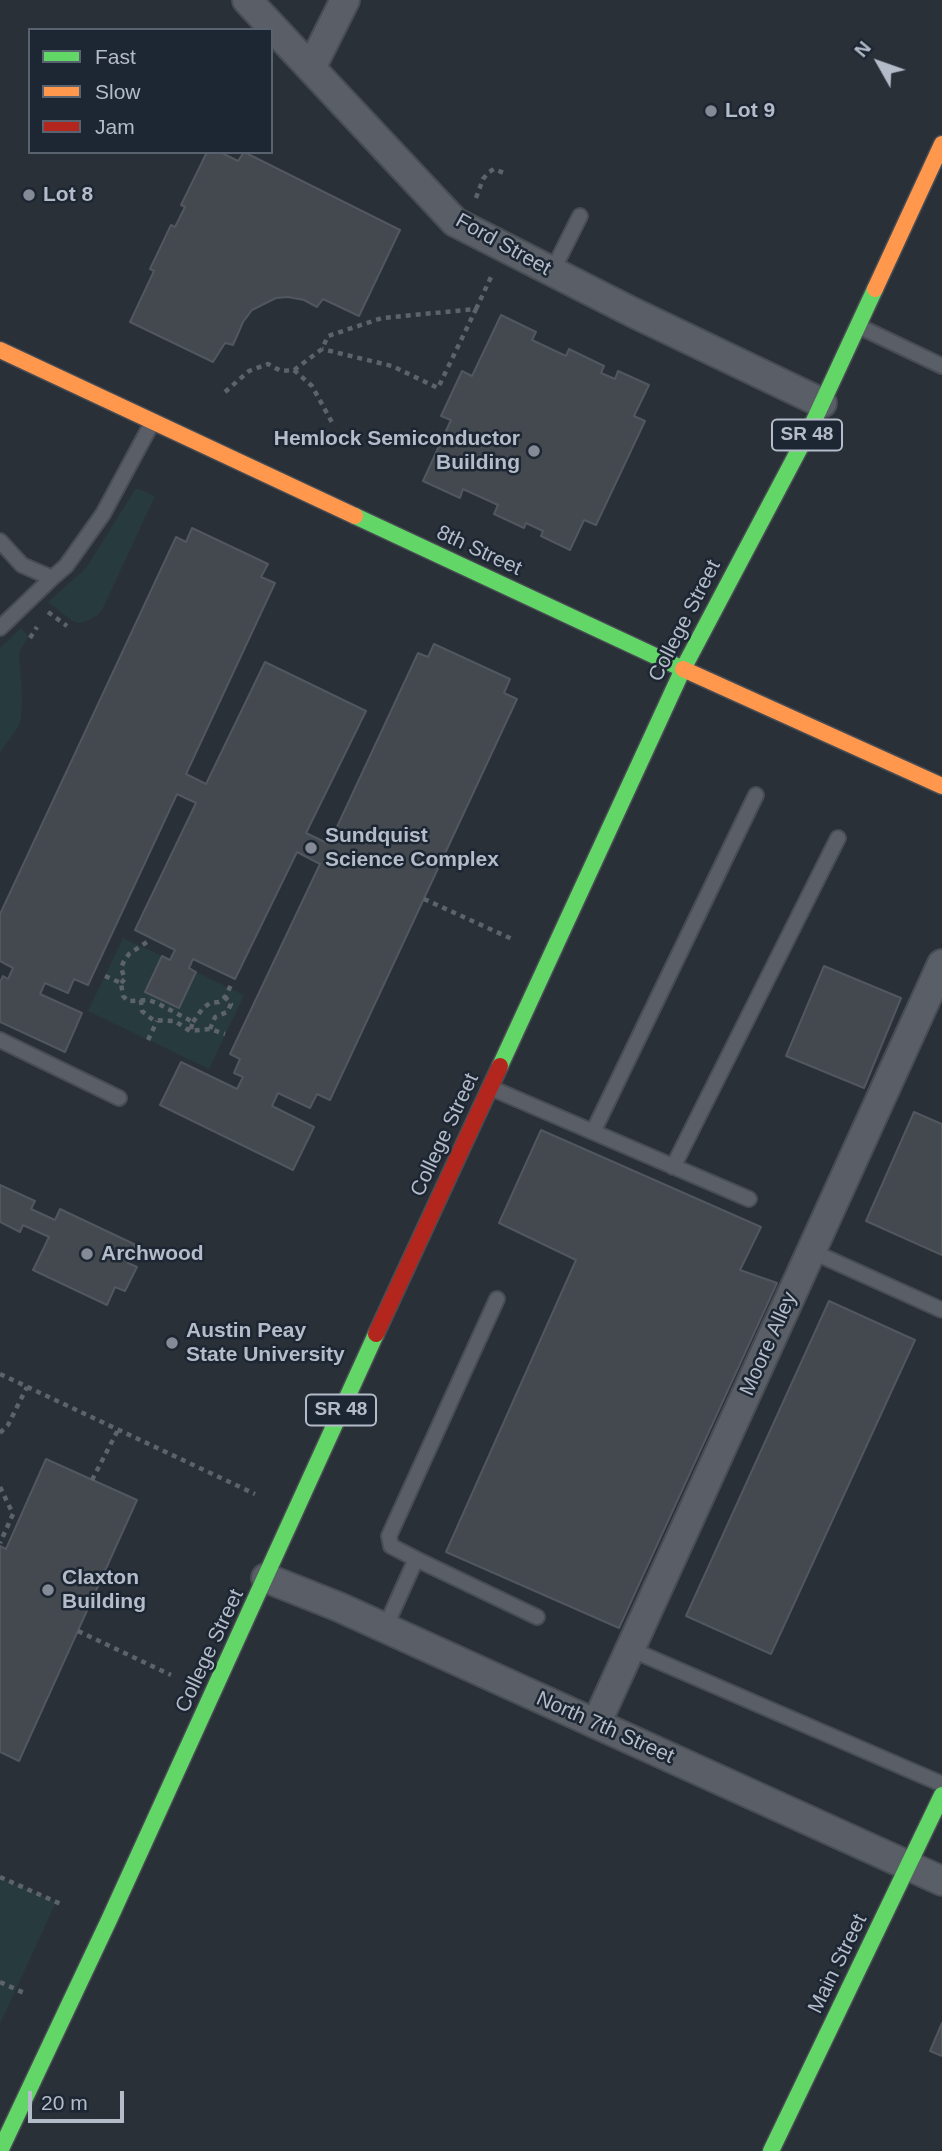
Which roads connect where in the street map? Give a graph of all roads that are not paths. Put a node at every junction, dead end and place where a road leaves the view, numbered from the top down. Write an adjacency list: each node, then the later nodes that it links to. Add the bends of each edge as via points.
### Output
1 (247, 0): 3 (street, Ford Street)
2 (345, 0): 3 (street)
3 (311, 68): 6 (street, Ford Street, via 455,222)
4 (942, 144): 7 (main road, College Street / SR 48)
5 (580, 216): 6 (lane)
6 (552, 272): 10 (street, Ford Street)
7 (858, 326): 9 (lane); 10 (main road, College Street / SR 48)
8 (0, 350): 11 (main road, 8th Street)
9 (942, 366)
10 (822, 404): 15 (main road, College Street / SR 48)
11 (153, 422): 13 (lane, via 103,514); 15 (main road, 8th Street)
12 (0, 541): 13 (lane, via 22,565)
13 (52, 578): 14 (lane)
14 (0, 628)
15 (683, 669): 17 (main road, 8th Street); 22 (main road, College Street / SR 48)
16 (942, 767): 17 (lane)
17 (938, 785)
18 (756, 795): 24 (lane)
19 (838, 838): 25 (lane)
20 (942, 964): 27 (street, Moore Alley)
21 (0, 1040): 23 (lane)
22 (490, 1088): 24 (lane); 31 (main road, College Street / SR 48)
23 (119, 1098)
24 (593, 1132): 25 (lane)
25 (673, 1167): 26 (lane)
26 (748, 1199)
27 (811, 1251): 29 (lane); 34 (street, Moore Alley)
28 (497, 1300): 30 (lane, via 388,1536 391,1546)
29 (942, 1310)
30 (416, 1559): 32 (lane); 33 (lane)
31 (266, 1578): 33 (street, North 7th Street); 40 (main road, College Street / SR 48)
32 (537, 1617)
33 (385, 1628): 35 (street, North 7th Street)
34 (630, 1649): 35 (street, Moore Alley); 36 (lane)
35 (596, 1724): 38 (street, North 7th Street)
36 (942, 1784)
37 (940, 1803): 38 (main road, Main Street)
38 (909, 1866): 39 (street, North 7th Street); 41 (main road, Main Street)
39 (942, 1881)
40 (0, 2151)
41 (771, 2151)

